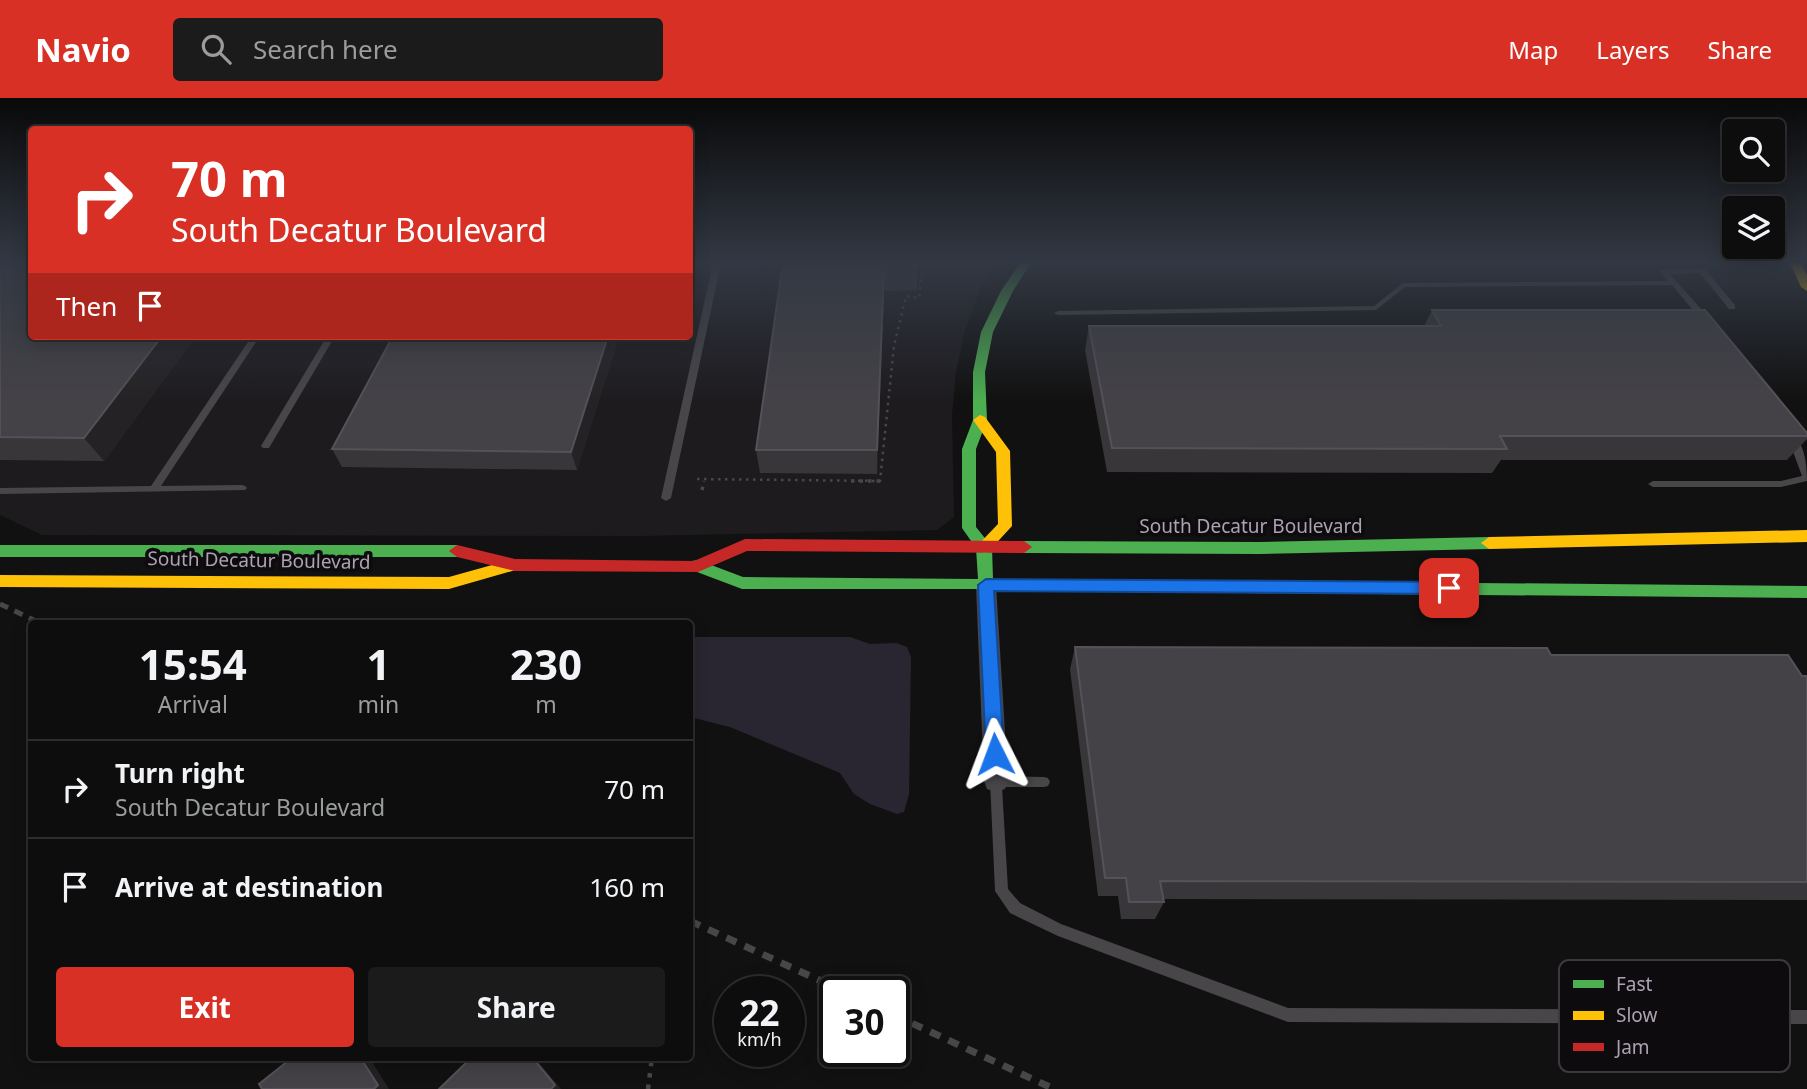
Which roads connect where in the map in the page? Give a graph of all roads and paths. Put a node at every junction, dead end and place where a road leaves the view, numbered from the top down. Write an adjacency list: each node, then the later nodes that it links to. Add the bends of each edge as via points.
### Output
1 (708, 309): 21 (lane)
2 (902, 309): 15 (path, via 880,481)
3 (998, 309): 10 (main road, via 987,332 979,372)
4 (1297, 309): 6 (lane)
5 (1696, 309): 7 (lane)
6 (1058, 313)
7 (1709, 324)
8 (253, 340): 17 (lane)
9 (329, 340): 12 (lane)
10 (980, 420): 23 (main road, via 969,449 969,528); 23 (main road, via 1003,451 1005,526)
11 (1792, 433): 13 (lane)
12 (266, 446)
13 (1807, 477): 16 (lane, via 1781,484)
14 (697, 480): 15 (path)
15 (704, 480): 19 (path)
16 (1653, 484)
17 (154, 488): 18 (lane); 20 (lane)
18 (242, 488)
19 (702, 490)
20 (0, 491)
21 (666, 498)
22 (1807, 536): 23 (main road, South Decatur Boulevard, via 1367,546)
23 (984, 547): 26 (main road, South Decatur Boulevard, via 745,545); 28 (main road)
24 (0, 551): 25 (main road, South Decatur Boulevard, via 463,551)
25 (515, 565): 26 (main road, South Decatur Boulevard); 27 (main road, South Decatur Boulevard, via 449,583)
26 (698, 566): 28 (main road, South Decatur Boulevard, via 742,583)
27 (0, 581)
28 (986, 585): 29 (main road, South Decatur Boulevard); 30 (street)
29 (1807, 592)
30 (996, 781): 31 (lane); 32 (lane, via 1002,891 1016,908 1058,929 1288,1015)
31 (1044, 782)
32 (1559, 1016)
33 (652, 1061): 34 (path)
34 (648, 1089)

